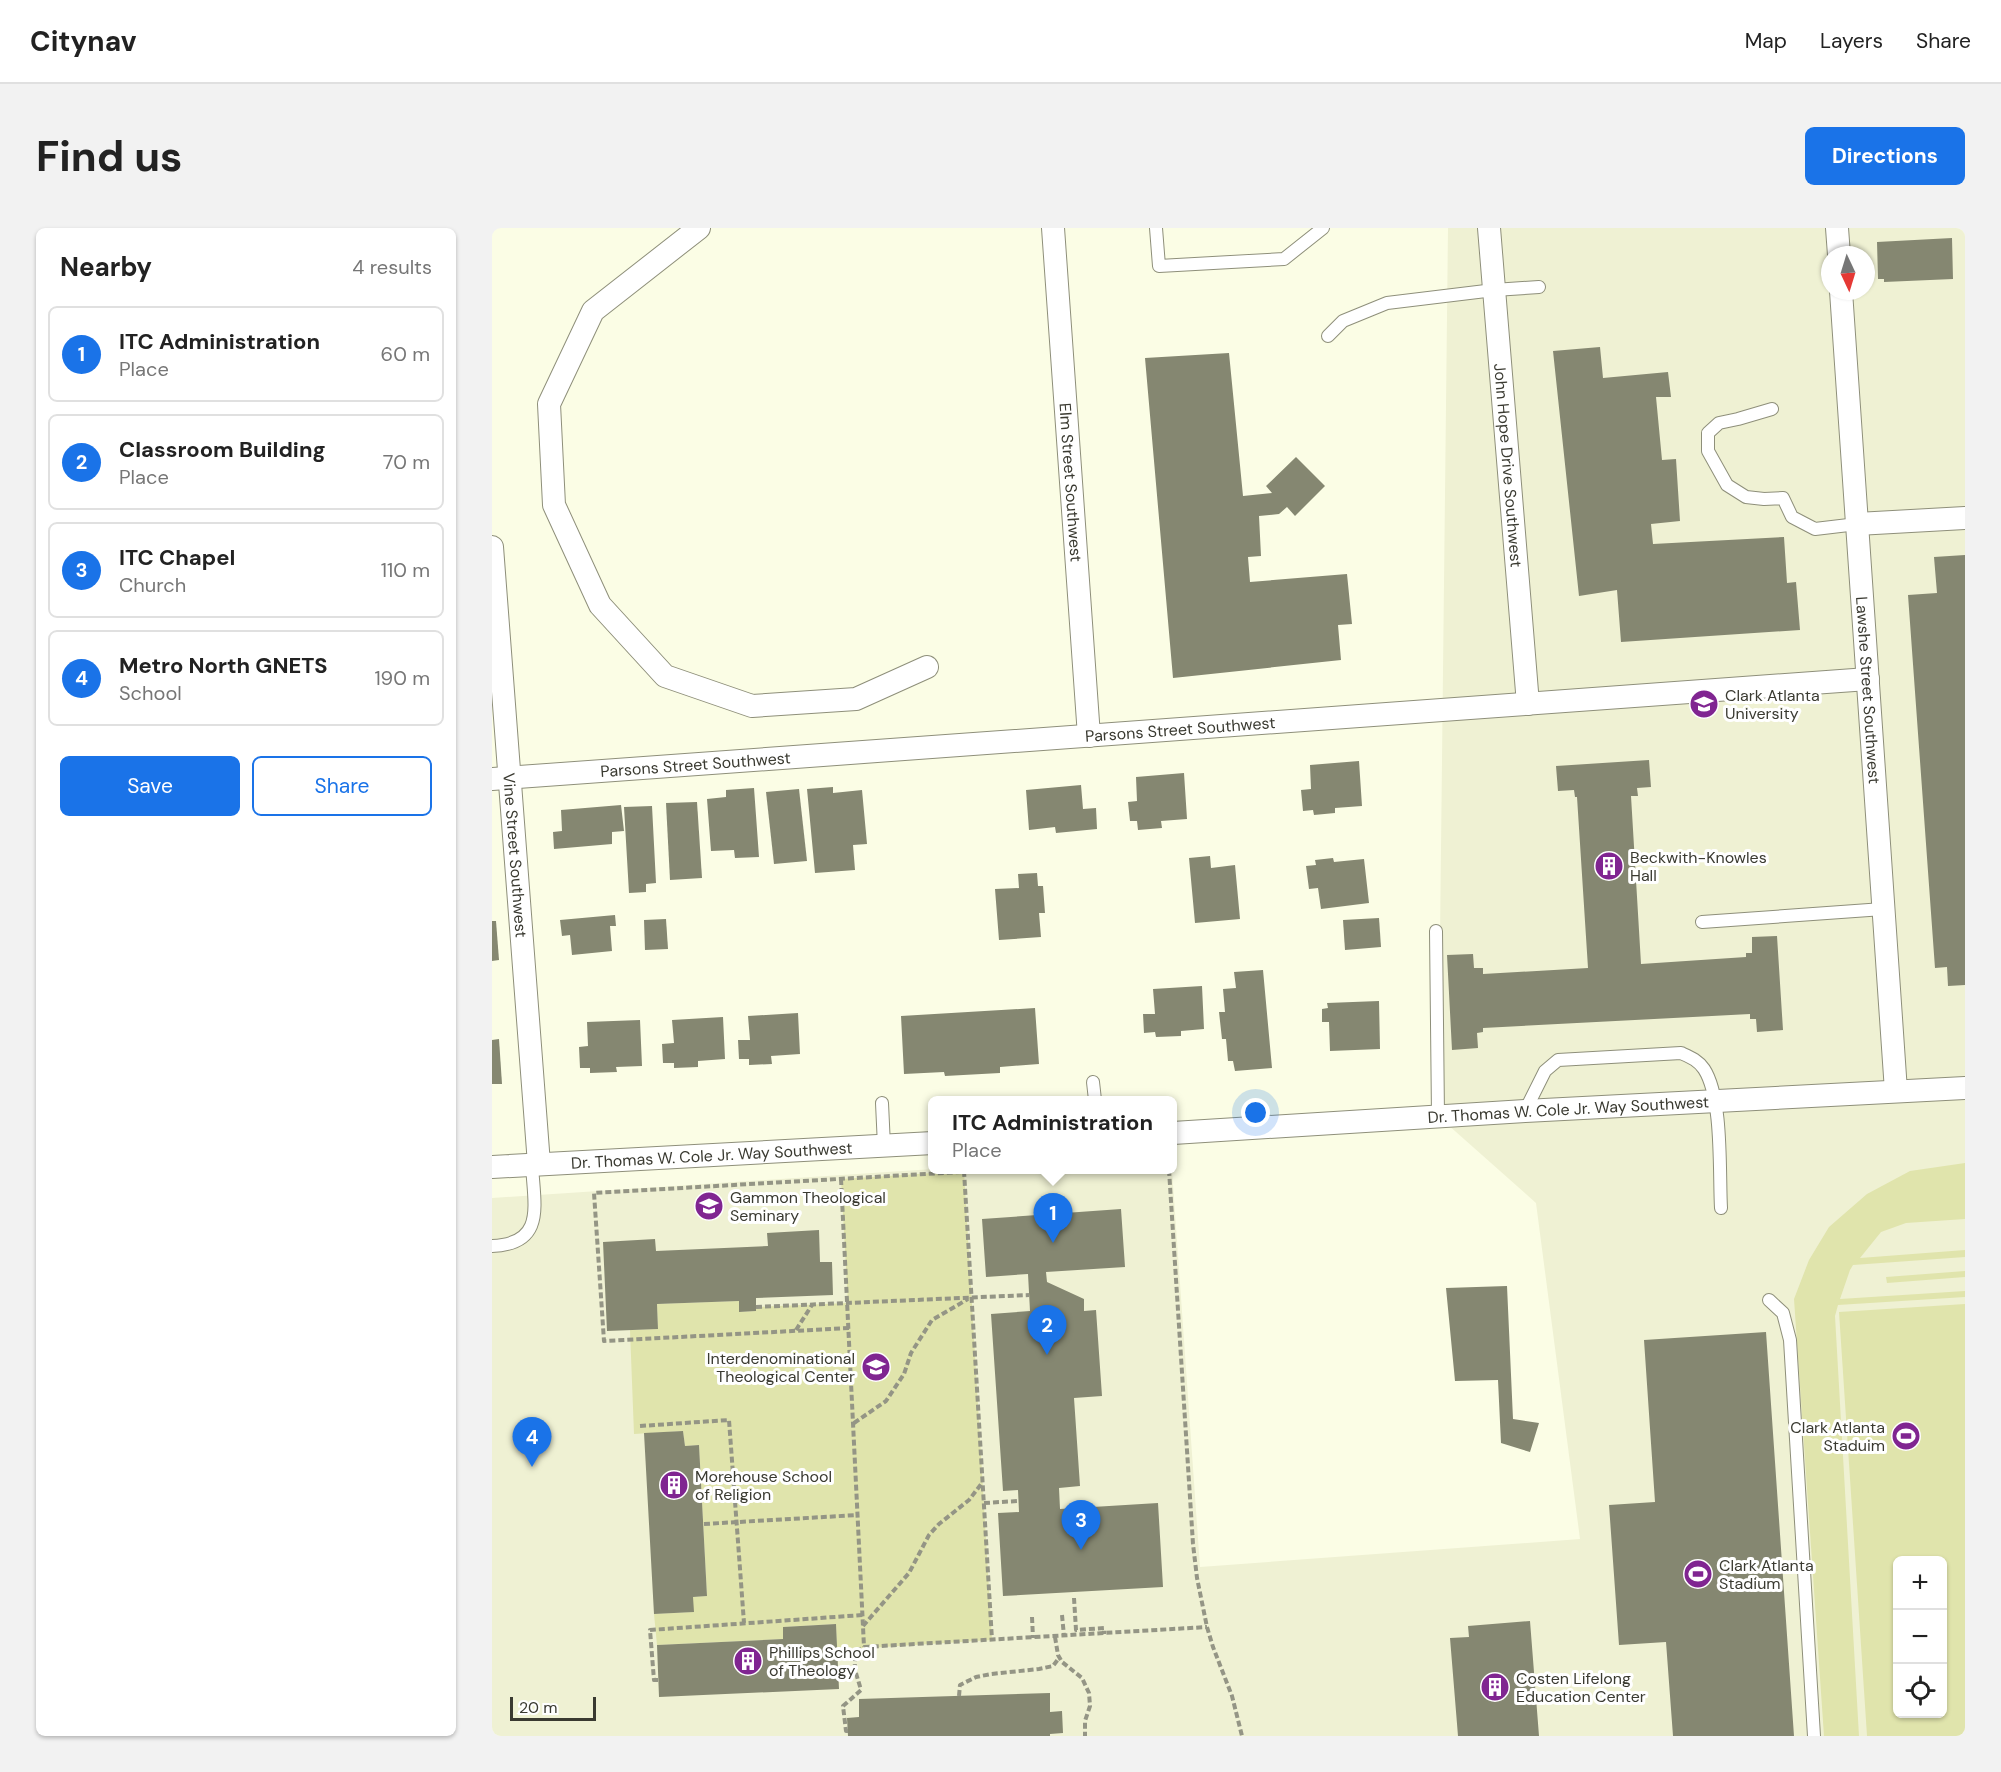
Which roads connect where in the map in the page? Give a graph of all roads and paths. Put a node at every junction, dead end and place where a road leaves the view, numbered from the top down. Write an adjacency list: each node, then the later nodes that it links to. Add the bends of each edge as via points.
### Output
1 (699, 228): 16 (street, via 593,312 549,404 554,505 600,605 665,676 752,706 856,699)
2 (1053, 228): 19 (street, Elm Street Southwest)
3 (1156, 228): 4 (lane, via 1159,266 1284,259)
4 (1323, 228)
5 (1489, 228): 9 (street, John Hope Drive Southwest)
6 (1837, 228): 7 (street)
7 (1838, 246)
8 (1539, 287): 9 (lane)
9 (1494, 290): 11 (lane, via 1387,303 1343,321); 18 (street, John Hope Drive Southwest)
10 (1842, 300): 14 (street, Lawshe Street Southwest)
11 (1328, 336)
12 (1772, 409): 14 (lane, via 1719,423 1708,433 1708,451 1726,485 1746,497 1783,498 1792,517 1815,529)
13 (1965, 518): 14 (street)
14 (1857, 524): 17 (street, Lawshe Street Southwest)
15 (492, 547): 20 (street, Vine Street Southwest)
16 (927, 667)
17 (1868, 679): 18 (street, Parsons Street Southwest); 21 (street, Lawshe Street Southwest)
18 (1528, 704): 19 (street, Parsons Street Southwest)
19 (1089, 736): 20 (street, Parsons Street Southwest)
20 (501, 778): 35 (street, Vine Street Southwest)
21 (1883, 909): 22 (lane); 26 (street, Lawshe Street Southwest)
22 (1702, 922)
23 (1436, 931): 31 (lane)
24 (1093, 1082): 27 (lane)
25 (1965, 1088): 26 (street, Dr. Thomas W. Cole Jr. Way Southwest)
26 (1896, 1091): 28 (street, Dr. Thomas W. Cole Jr. Way Southwest)
27 (1094, 1096)
28 (1716, 1101): 30 (street, Dr. Thomas W. Cole Jr. Way Southwest); 30 (lane, via 1704,1070 1696,1060 1681,1053 1580,1058 1558,1060 1545,1071); 41 (lane)
29 (882, 1103): 34 (lane)
30 (1525, 1111): 31 (street, Dr. Thomas W. Cole Jr. Way Southwest)
31 (1438, 1116): 32 (street, Dr. Thomas W. Cole Jr. Way Southwest)
32 (1177, 1133)
33 (928, 1143): 34 (street, Dr. Thomas W. Cole Jr. Way Southwest)
34 (884, 1146): 35 (street, Dr. Thomas W. Cole Jr. Way Southwest)
35 (536, 1165): 36 (street, Dr. Thomas W. Cole Jr. Way Southwest); 42 (lane, via 533,1226 509,1245)
36 (492, 1167)
37 (929, 1174): 40 (path)
38 (964, 1174): 44 (path)
39 (1169, 1174): 65 (path, via 1193,1544)
40 (841, 1179): 46 (path); 50 (path, via 594,1192 604,1341)
41 (1721, 1208)
42 (492, 1246)
43 (1029, 1295): 44 (path)
44 (971, 1297): 46 (path); 51 (path, via 932,1320 886,1401); 53 (path)
45 (1769, 1300): 78 (lane, via 1783,1313 1790,1340)
46 (848, 1303): 47 (path); 49 (path)
47 (812, 1305): 48 (path); 50 (path)
48 (756, 1308)
49 (849, 1328): 50 (path); 51 (path)
50 (795, 1331)
51 (854, 1423): 56 (path)
52 (640, 1426): 57 (path, via 729,1420)
53 (983, 1482): 55 (path); 64 (path, via 969,1500 929,1535 909,1573)
54 (1018, 1501): 55 (path)
55 (984, 1503): 70 (path)
56 (858, 1515): 57 (path); 60 (path)
57 (737, 1522): 58 (path); 63 (path)
58 (704, 1524)
59 (1074, 1598): 66 (path, via 1076,1630 1104,1628)
60 (862, 1615): 63 (path); 64 (path)
61 (1062, 1615): 67 (path)
62 (1032, 1617): 69 (path)
63 (744, 1623): 73 (path, via 650,1630 654,1680)
64 (863, 1626): 71 (path)
65 (1207, 1627): 66 (path); 77 (path)
66 (1104, 1634): 67 (path)
67 (1064, 1636): 68 (path)
68 (1056, 1637): 69 (path); 72 (path)
69 (1033, 1638): 70 (path)
70 (992, 1640): 71 (path)
71 (864, 1647): 75 (path, via 858,1650 855,1662 861,1689 843,1706)
72 (1059, 1658): 74 (path, via 1053,1666 976,1677 960,1685); 76 (path, via 1087,1685 1090,1698)
73 (658, 1680)
74 (959, 1696)
75 (848, 1731)
76 (1086, 1736)
77 (1242, 1736)
78 (1814, 1736)

